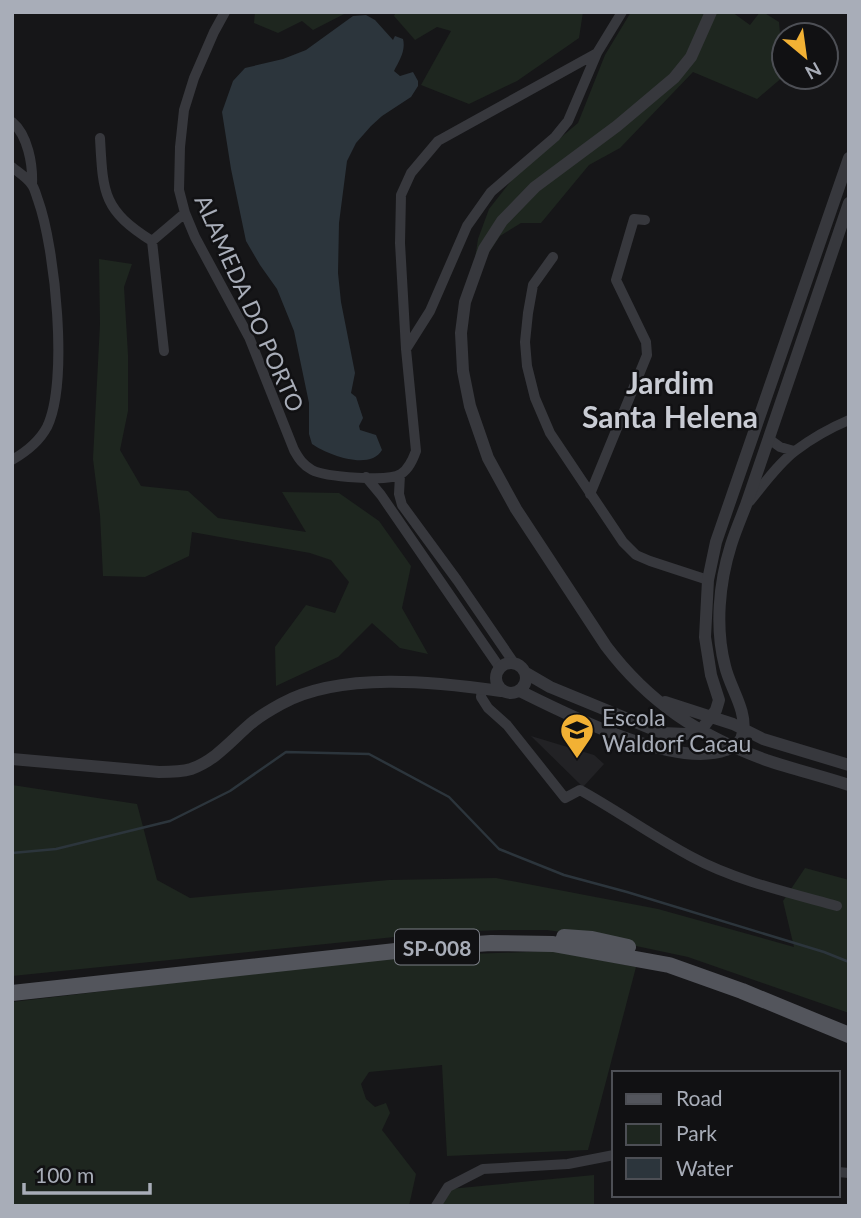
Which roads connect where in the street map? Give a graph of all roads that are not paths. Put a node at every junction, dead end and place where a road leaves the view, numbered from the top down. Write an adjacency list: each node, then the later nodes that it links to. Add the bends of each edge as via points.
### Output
1 (225, 12): 11 (street, ALAMEDA DO PORTO, via 184,110 179,190)
2 (622, 12): 4 (street)
3 (711, 12): 36 (street, via 691,57 674,78 535,187 502,221 484,249 465,302 461,333 467,394 488,458 606,646 628,674)
4 (597, 53): 15 (street, via 569,121 491,192 467,226 430,311); 15 (street, via 438,141 411,173 401,195)
5 (12, 122): 9 (street, via 31,160)
6 (100, 138): 13 (street, via 103,186 111,204 133,229)
7 (849, 158): 25 (street)
8 (12, 167): 9 (street)
9 (32, 185): 20 (street, via 52,256 58,336 56,388 47,426 38,441)
10 (849, 203): 18 (street)
11 (185, 213): 13 (street); 22 (street, ALAMEDA DO PORTO, via 249,337 301,463 330,476)
12 (645, 220): 23 (street, via 634,219 616,280 646,342 647,355)
13 (152, 241): 16 (street)
14 (553, 257): 23 (street, via 533,285 525,342 527,366 550,433)
15 (406, 349): 21 (street, via 416,450)
16 (164, 351)
17 (849, 420): 19 (street)
18 (769, 439): 19 (street); 24 (street)
19 (794, 451): 24 (street)
20 (12, 460)
21 (400, 475): 22 (street, ALAMEDA DO PORTO); 27 (street, via 402,505)
22 (366, 477): 29 (street)
23 (590, 494): 28 (street, via 636,555)
24 (746, 505): 26 (street)
25 (716, 542): 26 (street); 28 (street)
26 (731, 546): 37 (street, via 720,634 724,665)
27 (457, 580): 29 (street); 30 (street)
28 (708, 580): 38 (street, via 705,637 719,700)
29 (445, 587): 31 (street)
30 (514, 663): 31 (street); 32 (street)
31 (496, 672): 33 (street); 34 (street)
32 (526, 673): 35 (street); 39 (street, via 662,733)
33 (476, 687): 34 (street); 43 (street, via 389,682 313,691 255,720 191,769 159,772); 48 (street, via 488,708 508,725 565,798 580,790 693,858)
34 (501, 691): 35 (street)
35 (520, 691): 42 (street, via 606,730 673,752 702,755)
36 (658, 700): 38 (street); 39 (street)
37 (743, 715): 40 (street); 41 (street)
38 (712, 718): 39 (street); 40 (street)
39 (701, 730): 42 (street)
40 (744, 730): 41 (street); 42 (street)
41 (776, 744): 44 (street)
42 (734, 747): 46 (street)
43 (12, 760)
44 (832, 761): 45 (street); 46 (street, via 822,766)
45 (849, 765)
46 (825, 778): 47 (street)
47 (849, 785)
48 (836, 906)
49 (12, 983): 51 (main road, SP-008, via 474,934 542,935 592,939 673,959)
50 (12, 993): 52 (main road, SP-008, via 432,947 552,944 669,965)
51 (849, 1023)
52 (849, 1035)
53 (612, 1155): 54 (street, via 568,1164 483,1169 448,1187)
54 (436, 1206)

